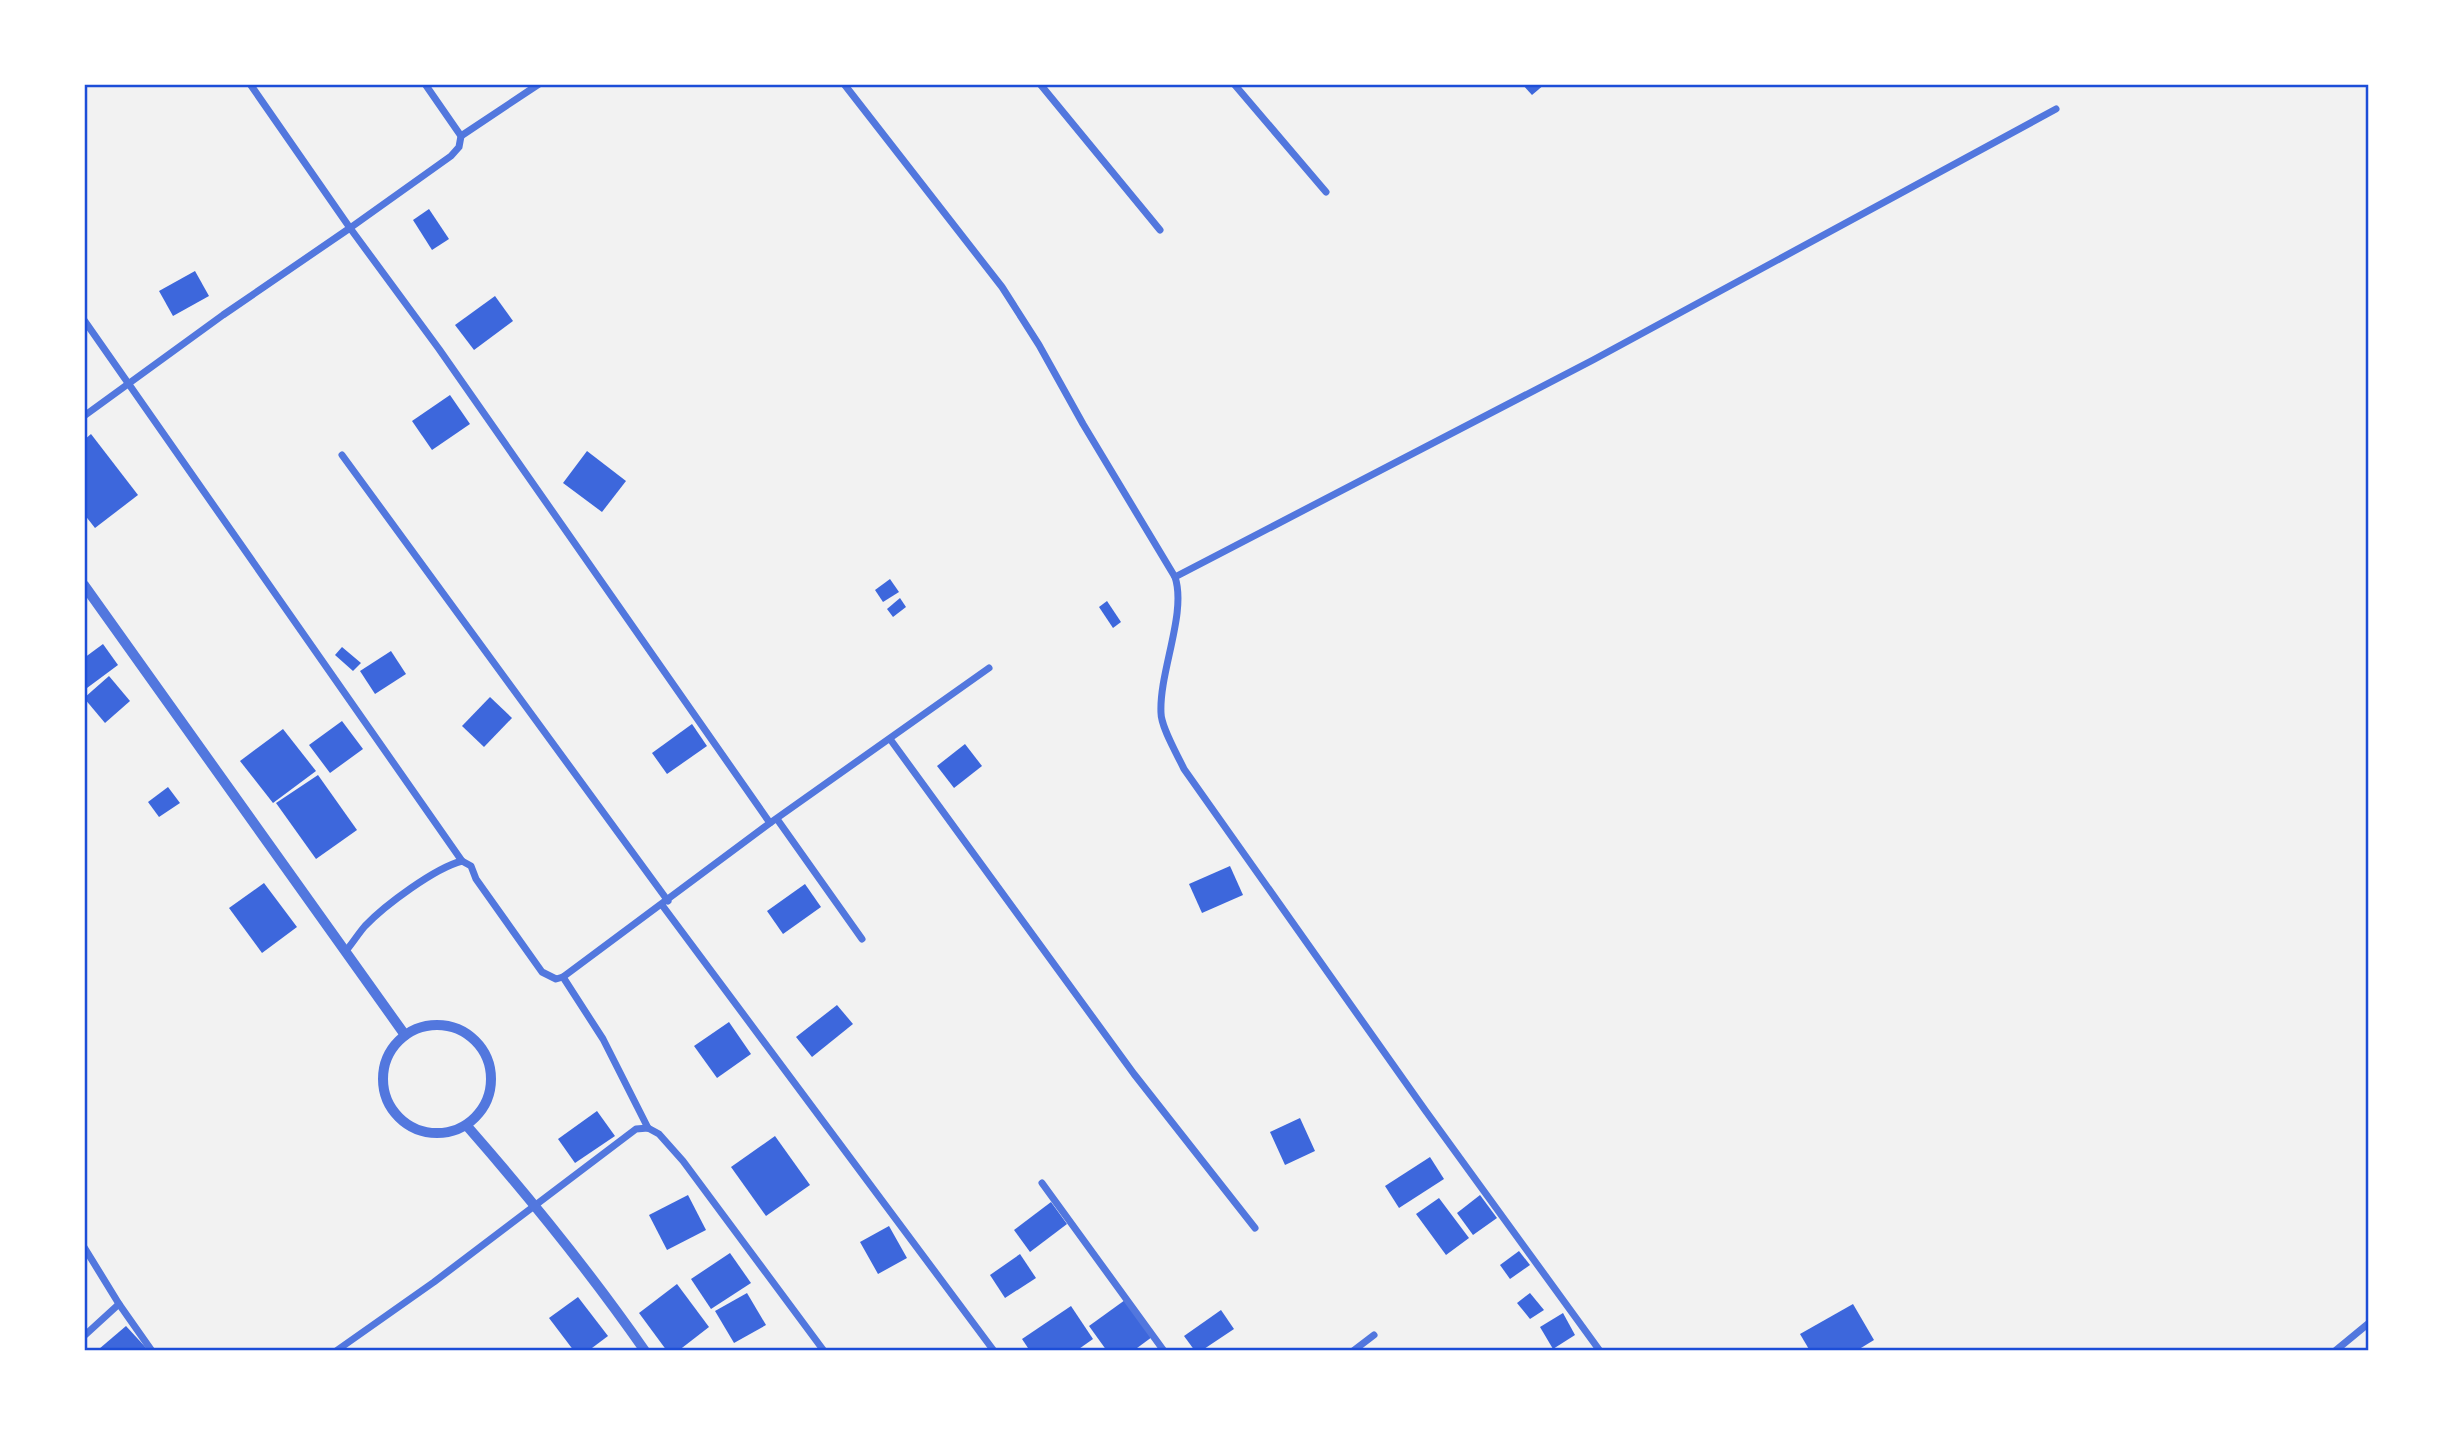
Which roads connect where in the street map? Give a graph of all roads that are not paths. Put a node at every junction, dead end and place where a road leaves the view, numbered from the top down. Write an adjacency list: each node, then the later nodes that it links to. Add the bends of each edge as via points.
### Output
1 (250, 84): 10 (street)
2 (425, 84): 8 (street)
3 (539, 84): 8 (street)
4 (844, 84): 16 (street, via 1002,287)
5 (1040, 84): 11 (street)
6 (1234, 84): 9 (street)
7 (2056, 109): 16 (street, via 1593,360)
8 (461, 136): 10 (street, via 451,156)
9 (1326, 192)
10 (350, 228): 13 (street); 20 (street)
11 (1160, 230)
12 (84, 320): 13 (street)
13 (128, 384): 14 (street); 21 (street)
14 (84, 416)
15 (342, 455): 22 (street)
16 (1175, 577): 44 (street, via 1179,590 1160,715 1184,769)
17 (84, 585): 24 (street)
18 (989, 668): 19 (street)
19 (890, 739): 20 (street); 31 (street, via 1126,1063)
20 (774, 821): 22 (street); 23 (street)
21 (462, 861): 24 (street, via 448,865 394,902 366,925); 25 (street, via 471,866 542,972 556,979)
22 (665, 903): 25 (street); 41 (street)
23 (862, 939)
24 (345, 953): 26 (street)
25 (564, 977): 28 (street, via 603,1039)
26 (405, 1035): 27 (street, via 390,1050 383,1070 384,1091 392,1110 407,1125 426,1133 447,1133); 27 (street, via 425,1026 447,1025 467,1033 483,1048 492,1069 492,1090 483,1111)
27 (467, 1126): 30 (street)
28 (648, 1128): 30 (street, via 636,1129); 40 (street, via 683,1161)
29 (1042, 1183): 42 (street)
30 (536, 1205): 38 (street); 39 (street)
31 (1255, 1228)
32 (84, 1247): 33 (street)
33 (119, 1304): 36 (street); 37 (street)
34 (2369, 1323): 45 (street)
35 (1374, 1335): 43 (street)
36 (84, 1336)
37 (152, 1351)
38 (337, 1351)
39 (645, 1351)
40 (824, 1351)
41 (994, 1351)
42 (1164, 1351)
43 (1353, 1351)
44 (1600, 1351)
45 (2335, 1351)

